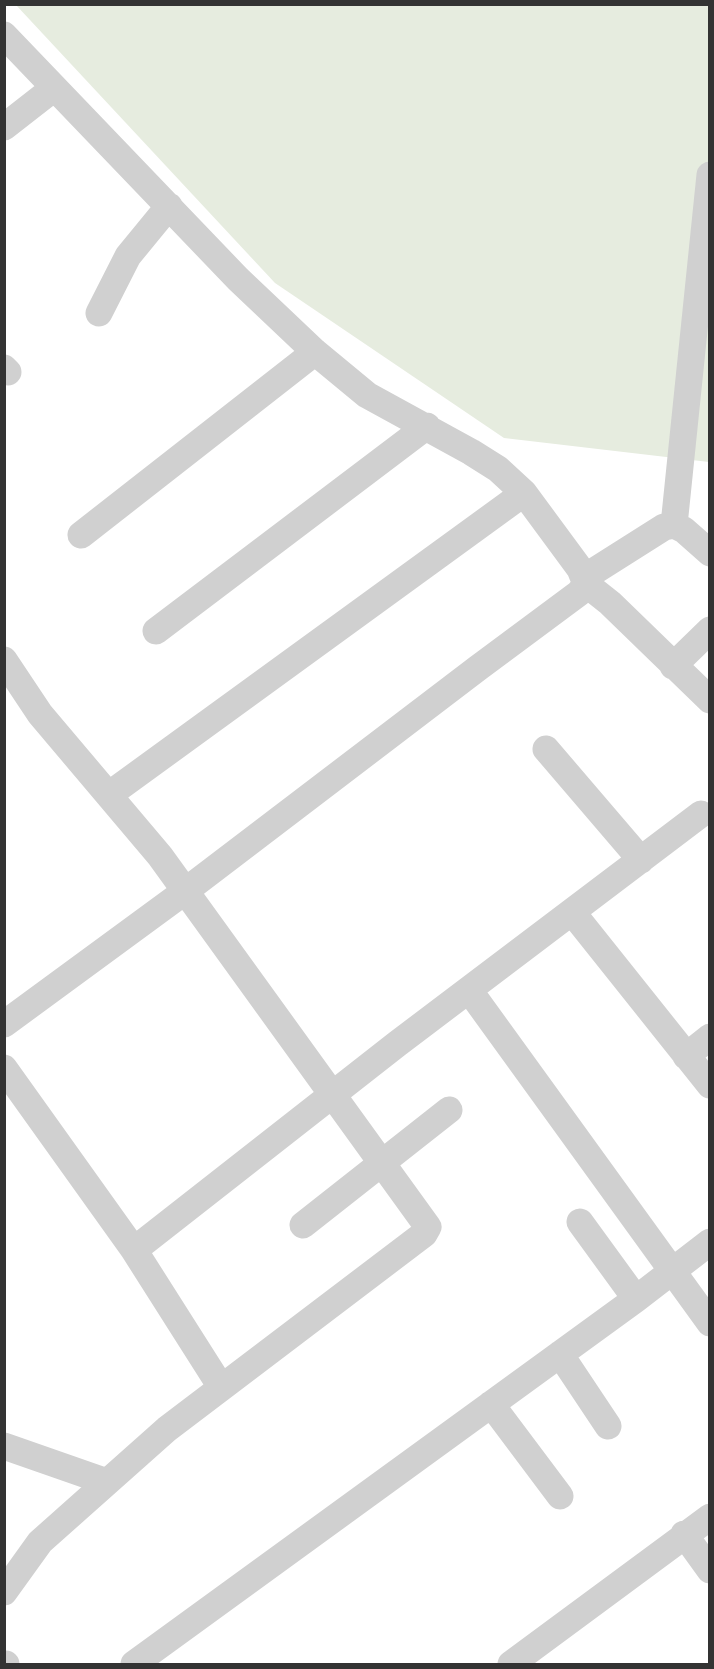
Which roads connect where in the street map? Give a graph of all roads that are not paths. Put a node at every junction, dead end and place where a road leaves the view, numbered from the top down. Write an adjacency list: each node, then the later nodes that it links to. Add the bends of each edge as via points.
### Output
1 (4, 35): 2 (street)
2 (54, 88): 3 (street); 5 (street)
3 (4, 127)
4 (710, 175): 10 (street)
5 (169, 206): 6 (street, via 128,256); 7 (street)
6 (99, 312)
7 (315, 352): 8 (street, via 367,395); 11 (street)
8 (427, 426): 9 (street, via 498,469); 15 (street)
9 (524, 493): 13 (street); 20 (street)
10 (674, 525): 12 (street); 13 (street, via 664,527)
11 (81, 535)
12 (710, 553)
13 (586, 581): 17 (street); 23 (street, via 579,594)
14 (710, 630): 17 (street)
15 (156, 631)
16 (4, 660): 20 (street, via 40,714)
17 (673, 666): 18 (street)
18 (710, 700)
19 (546, 748): 22 (street)
20 (110, 794): 23 (street)
21 (701, 814): 22 (street)
22 (641, 860): 24 (street)
23 (184, 892): 26 (street); 31 (street)
24 (572, 912): 25 (street); 28 (street)
25 (469, 990): 31 (street); 38 (street)
26 (4, 1024)
27 (710, 1037): 28 (street)
28 (686, 1056): 30 (street)
29 (4, 1068): 37 (street)
30 (710, 1085)
31 (333, 1094): 33 (street); 37 (street)
32 (449, 1110): 33 (street)
33 (381, 1163): 35 (street); 42 (street, via 424,1220 428,1227 424,1234)
34 (580, 1222): 39 (street)
35 (303, 1225)
36 (710, 1242): 38 (street)
37 (134, 1250): 42 (street)
38 (672, 1271): 39 (street); 40 (street)
39 (636, 1299): 41 (street)
40 (710, 1323)
41 (560, 1354): 43 (street); 44 (street)
42 (221, 1387): 46 (street)
43 (491, 1404): 47 (street); 52 (street)
44 (608, 1426)
45 (4, 1446): 46 (street)
46 (107, 1482): 51 (street, via 40,1542)
47 (560, 1496)
48 (710, 1516): 49 (street)
49 (684, 1534): 50 (street); 53 (street)
50 (710, 1570)
51 (4, 1592)
52 (134, 1665)
53 (511, 1665)

